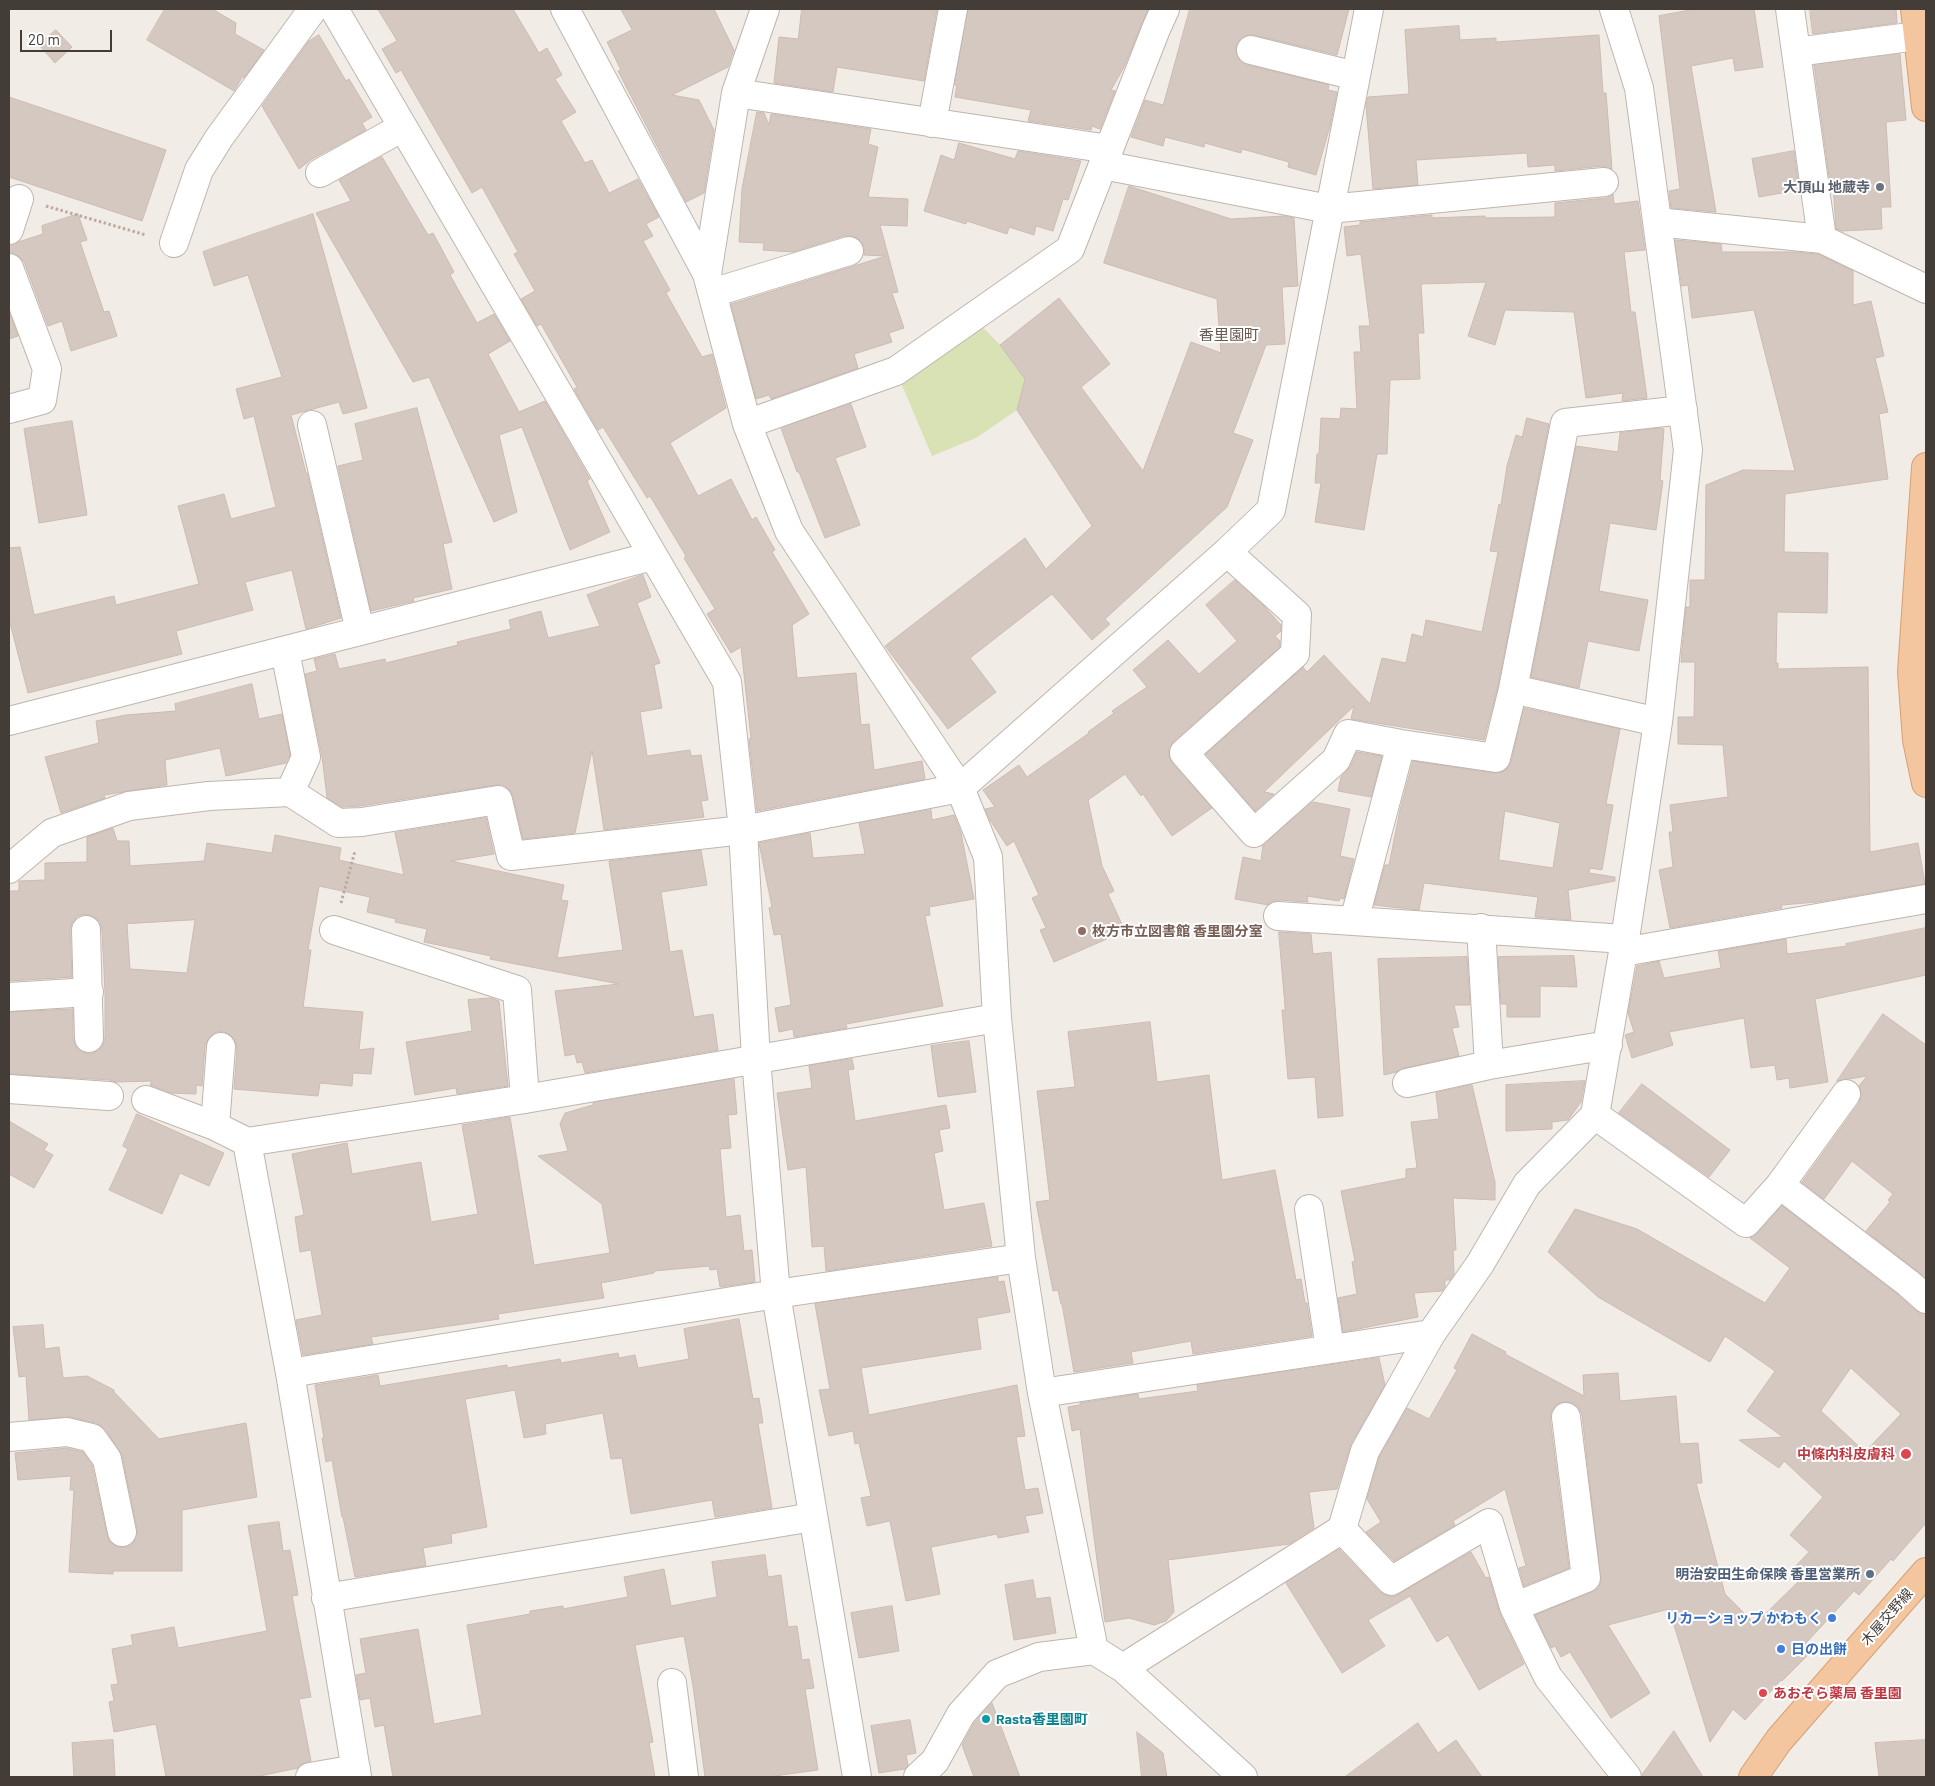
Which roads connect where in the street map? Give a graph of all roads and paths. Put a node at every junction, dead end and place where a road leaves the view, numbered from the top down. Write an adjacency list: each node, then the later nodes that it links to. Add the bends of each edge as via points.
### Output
1 (316, 9): 17 (street); 26 (street, via 199,170)
2 (565, 9): 29 (street)
3 (765, 9): 14 (street)
4 (953, 9): 16 (street)
5 (1165, 9): 18 (street)
6 (1369, 9): 13 (street)
7 (1614, 9): 23 (street, via 1639,88)
8 (1790, 9): 12 (street)
9 (1915, 9): 10 (main road)
10 (1917, 36): 12 (street); 15 (main road)
11 (1251, 50): 13 (street)
12 (1796, 52): 25 (street)
13 (1356, 76): 22 (street)
14 (736, 93): 16 (street); 29 (street)
15 (1926, 107)
16 (932, 123): 18 (street)
17 (403, 127): 19 (street); 37 (street)
18 (1106, 157): 22 (street); 34 (street, via 1070,249 896,371)
19 (320, 173)
20 (1604, 182): 22 (street)
21 (19, 199): 24 (street); 26 (path)
22 (1329, 209): 36 (street, via 1271,510)
23 (1657, 222): 25 (street); 32 (street)
24 (9, 230)
25 (1822, 239): 30 (street)
26 (174, 243)
27 (848, 251): 29 (street)
28 (9, 268): 31 (street, via 47,369 42,400)
29 (709, 284): 34 (street)
30 (1926, 289)
31 (9, 409)
32 (1683, 410): 40 (street, via 1565,422); 42 (street, via 1688,450)
33 (312, 424): 38 (street)
34 (747, 424): 45 (street, via 789,531)
35 (1926, 467): 44 (main road, via 1912,672 1917,740)
36 (1228, 552): 43 (street, via 1297,615 1295,654 1184,753 1254,833 1336,760 1348,734); 45 (street)
37 (653, 556): 38 (street); 48 (street, via 727,682)
38 (360, 631): 39 (street)
39 (285, 651): 41 (street); 46 (street, via 306,757)
40 (1513, 688): 42 (street); 43 (street, via 1496,758)
41 (9, 721)
42 (1658, 722): 56 (street)
43 (1401, 744): 52 (street)
44 (1926, 783)
45 (960, 788): 48 (street); 59 (street, via 988,857)
46 (290, 792): 47 (street, via 338,823); 49 (street, via 209,796 129,806 52,833)
47 (362, 822): 48 (street, via 498,800 511,856); 55 (path)
48 (743, 830): 63 (street)
49 (9, 868)
50 (1926, 899): 56 (street)
51 (1278, 916): 52 (street)
52 (1354, 921): 53 (street)
53 (1481, 928): 56 (street); 64 (street)
54 (86, 930): 57 (street)
55 (334, 930): 69 (street, via 517,990)
56 (1624, 946): 61 (street)
57 (89, 992): 58 (street); 60 (street)
58 (9, 997)
59 (997, 1018): 63 (street); 76 (street)
60 (89, 1038)
61 (1608, 1045): 64 (street); 71 (street)
62 (221, 1047): 72 (street)
63 (756, 1060): 69 (street); 77 (street)
64 (1489, 1065): 65 (street)
65 (1407, 1083)
66 (9, 1089): 68 (street)
67 (1846, 1094): 74 (street)
68 (109, 1096)
69 (525, 1099): 73 (street)
70 (146, 1100): 72 (street)
71 (1594, 1115): 74 (street, via 1746,1223); 79 (street, via 1527,1184 1480,1264)
72 (216, 1126): 73 (street)
73 (247, 1142): 81 (street)
74 (1780, 1185): 78 (street)
75 (1309, 1209): 80 (street)
76 (1021, 1258): 77 (street); 82 (street)
77 (776, 1294): 81 (street); 85 (street)
78 (1926, 1299)
79 (1431, 1334): 80 (street); 86 (street, via 1365,1451)
80 (1330, 1349): 82 (street)
81 (290, 1373): 89 (street)
82 (1042, 1393): 91 (street)
83 (1566, 1417): 90 (street, via 1586,1578)
84 (9, 1436): 87 (street, via 67,1432 92,1438 107,1459)
85 (813, 1517): 89 (street); 97 (street)
86 (1342, 1529): 90 (street, via 1391,1581 1489,1523); 92 (street)
87 (122, 1532)
88 (1926, 1572): 101 (main road, 木屋交野線, via 1779,1740)
89 (326, 1598): 94 (street)
90 (1514, 1607): 100 (street, via 1548,1677)
91 (1094, 1650): 92 (street); 98 (street, via 1039,1657 997,1674 960,1714 935,1761)
92 (1123, 1668): 99 (street)
93 (672, 1683): 96 (street)
94 (356, 1773): 95 (street)
95 (310, 1777)
96 (684, 1777)
97 (857, 1777)
98 (918, 1777)
99 (1243, 1777)
100 (1627, 1777)
101 (1753, 1777)

